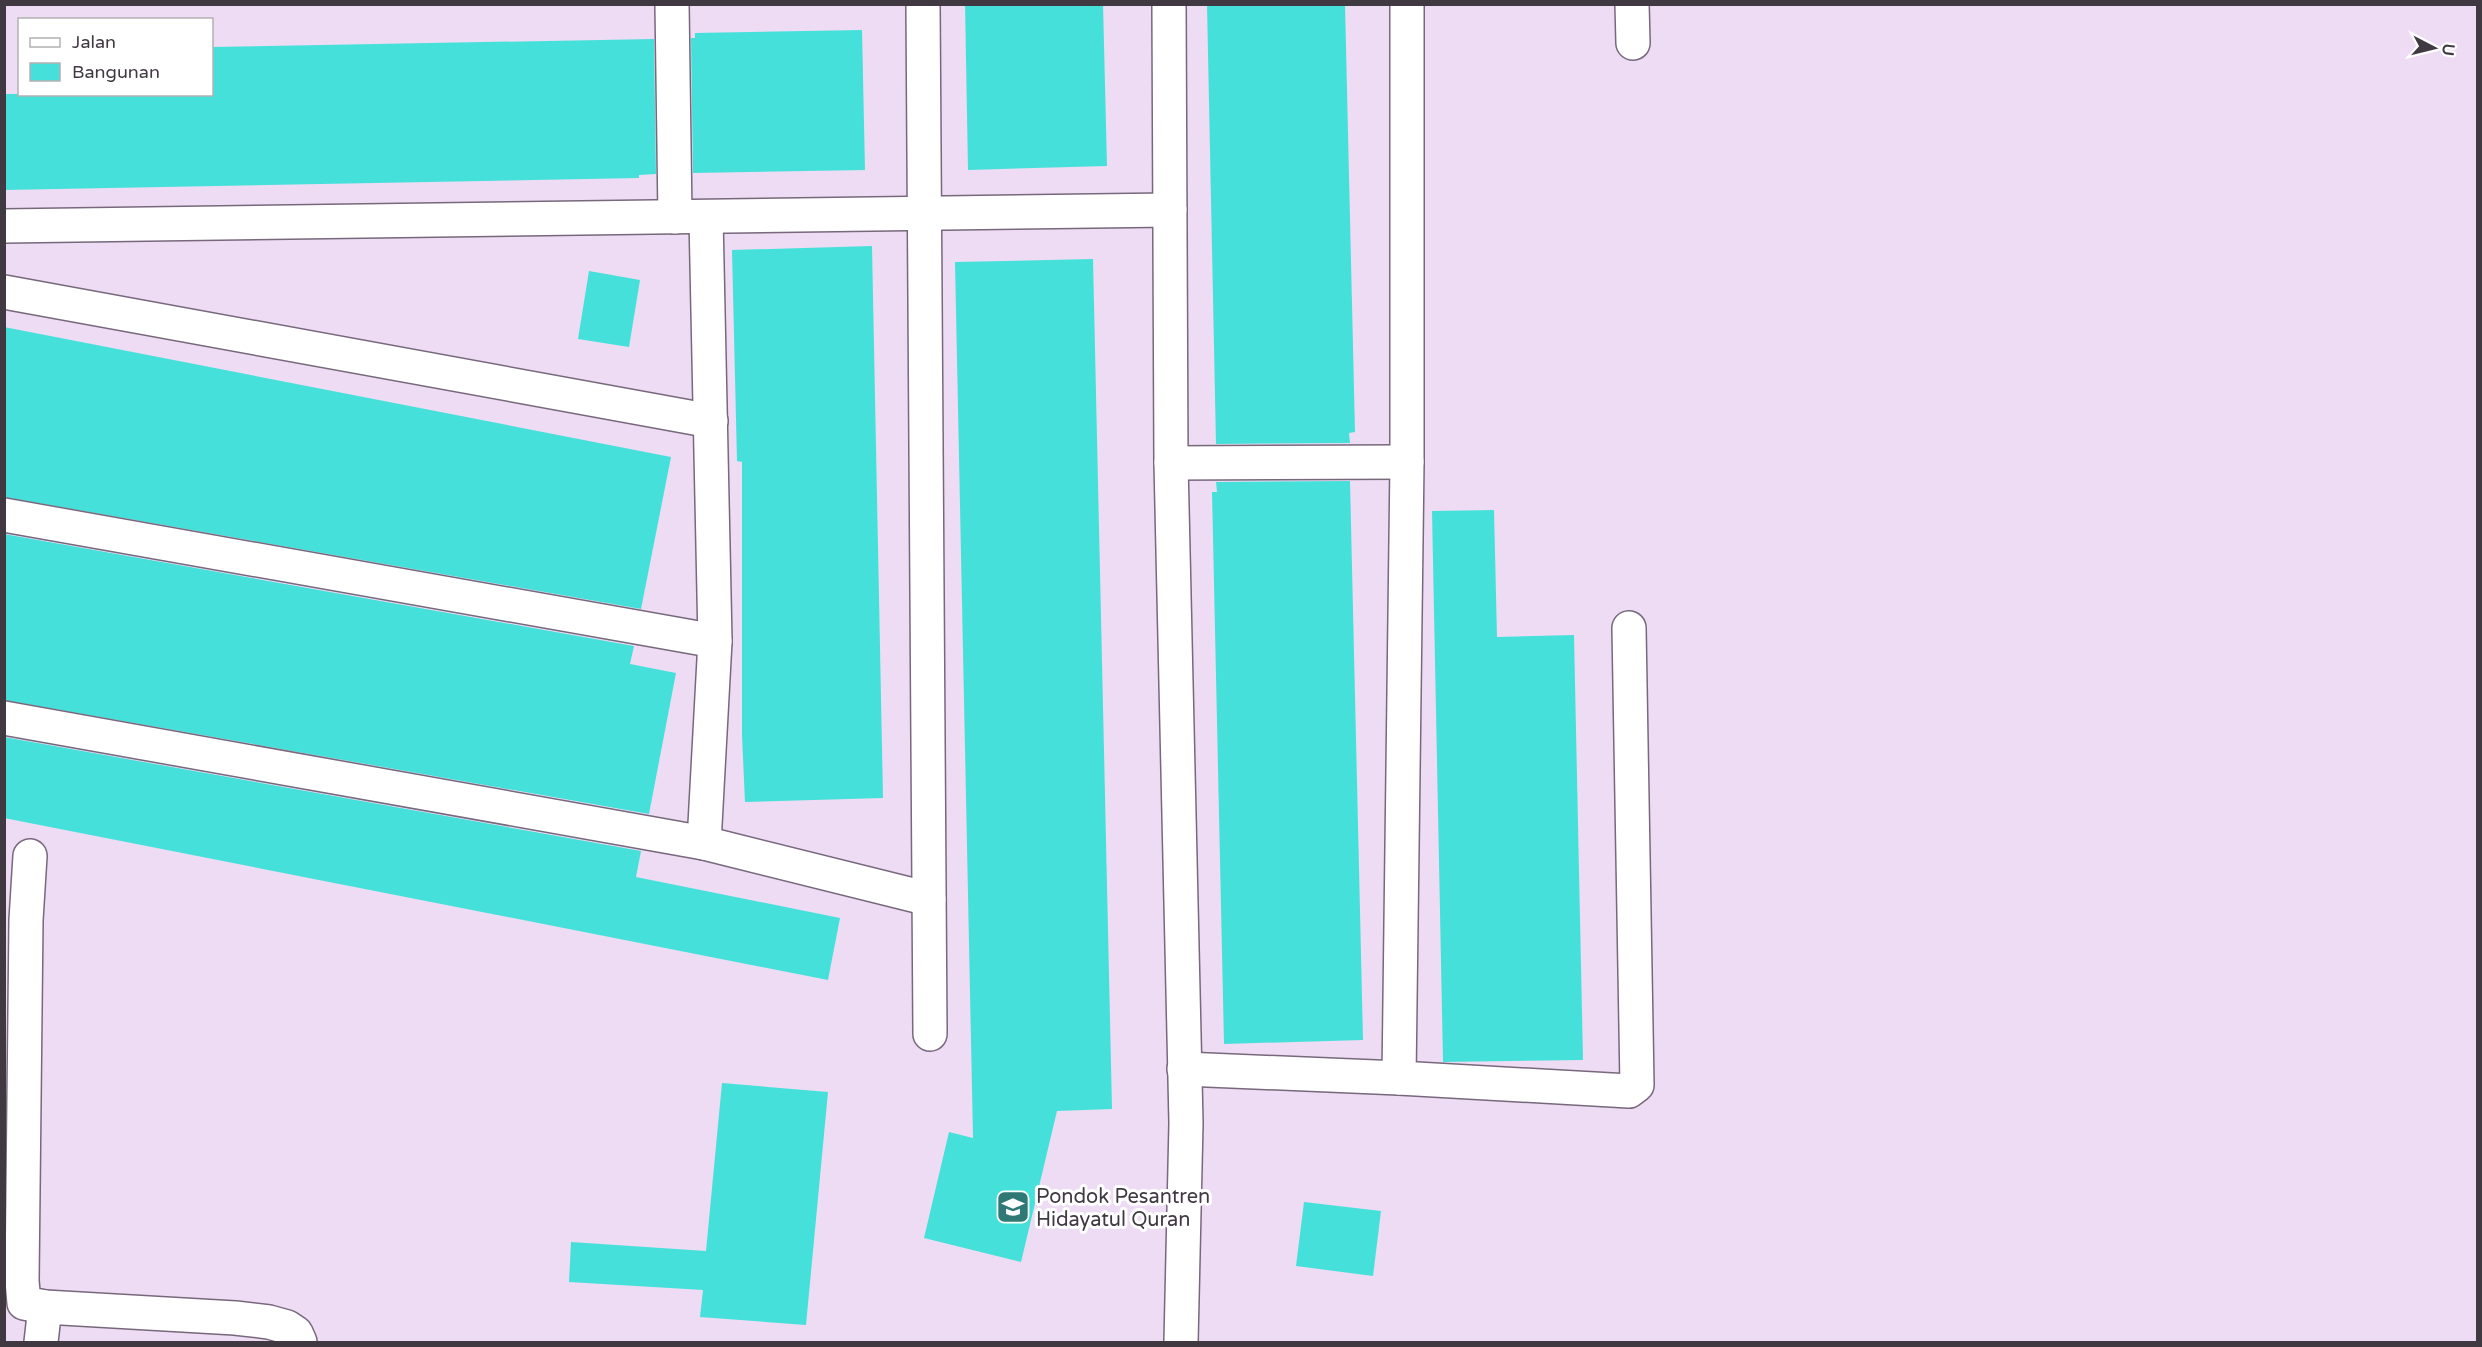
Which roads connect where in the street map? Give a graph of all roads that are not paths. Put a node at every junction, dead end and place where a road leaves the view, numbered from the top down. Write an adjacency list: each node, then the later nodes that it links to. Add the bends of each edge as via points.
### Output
1 (672, 4): 9 (street)
2 (923, 4): 8 (street)
3 (1169, 4): 7 (street)
4 (1407, 4): 13 (street)
5 (1632, 4): 6 (street)
6 (1633, 43)
7 (1170, 210): 8 (street); 14 (street)
8 (925, 214): 9 (street); 21 (street)
9 (691, 217): 10 (street); 12 (street)
10 (4, 226)
11 (4, 292): 12 (street)
12 (711, 421): 17 (street)
13 (1407, 462): 14 (street); 24 (street)
14 (1171, 463): 23 (street)
15 (4, 515): 17 (street)
16 (1629, 628): 24 (street, via 1637,1085 1629,1091)
17 (715, 641): 19 (street)
18 (4, 718): 19 (street)
19 (704, 843): 21 (street)
20 (30, 856): 25 (street, via 22,1281 24,1303)
21 (929, 899): 22 (street)
22 (930, 1034)
23 (1184, 1069): 24 (street); 28 (street)
24 (1399, 1078)
25 (45, 1307): 26 (street); 27 (street, via 269,1322 287,1327)
26 (41, 1342)
27 (300, 1342)
28 (1181, 1342)

